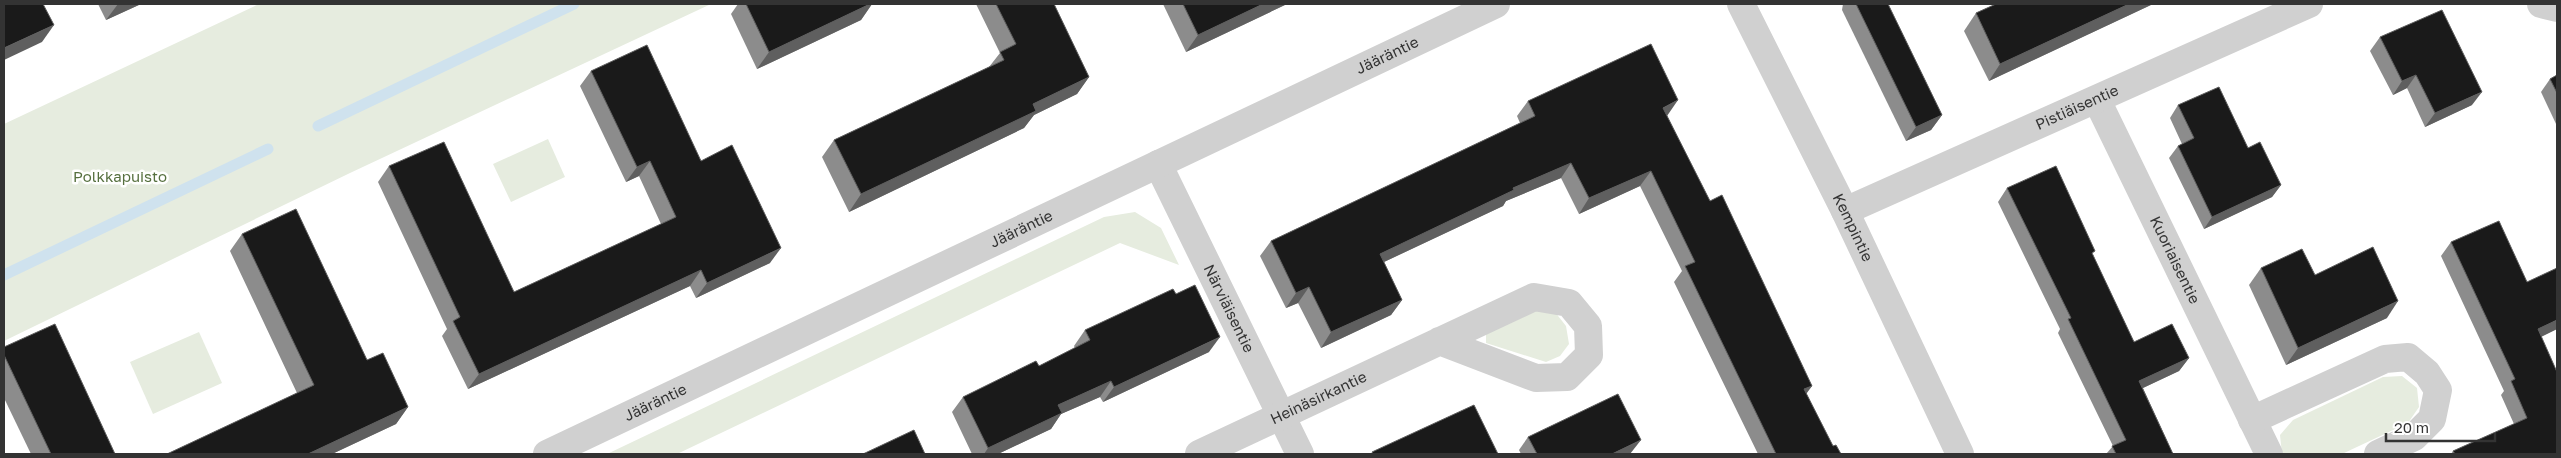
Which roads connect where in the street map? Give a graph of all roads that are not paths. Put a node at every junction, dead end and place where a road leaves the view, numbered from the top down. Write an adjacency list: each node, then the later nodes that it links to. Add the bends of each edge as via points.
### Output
1 (1496, 4): 7 (street, Jääräntie)
2 (1741, 4): 8 (street, Kempintie)
3 (2309, 4): 6 (street, Pistiäisentie)
4 (2541, 4): 5 (street)
5 (2557, 8)
6 (2097, 100): 8 (street, Pistiäisentie); 11 (street, Kuoriaisentie)
7 (1158, 164): 10 (street, Närviäisentie); 12 (street, Jääräntie)
8 (1846, 211): 15 (street, Kempintie)
9 (1439, 341): 9 (street, Heinäsirkantie, via 1534,297 1568,303 1588,326 1588,355 1567,377 1536,378); 10 (street, Heinäsirkantie)
10 (1281, 414): 13 (street, Heinäsirkantie); 14 (street, Närviäisentie)
11 (2252, 420): 16 (street, Kuoriaisentie); 17 (street, via 2385,359 2408,357 2427,373 2438,390 2432,419 2414,437)
12 (547, 454)
13 (1198, 454)
14 (1300, 454)
15 (1960, 454)
16 (2269, 454)
17 (2378, 454)

